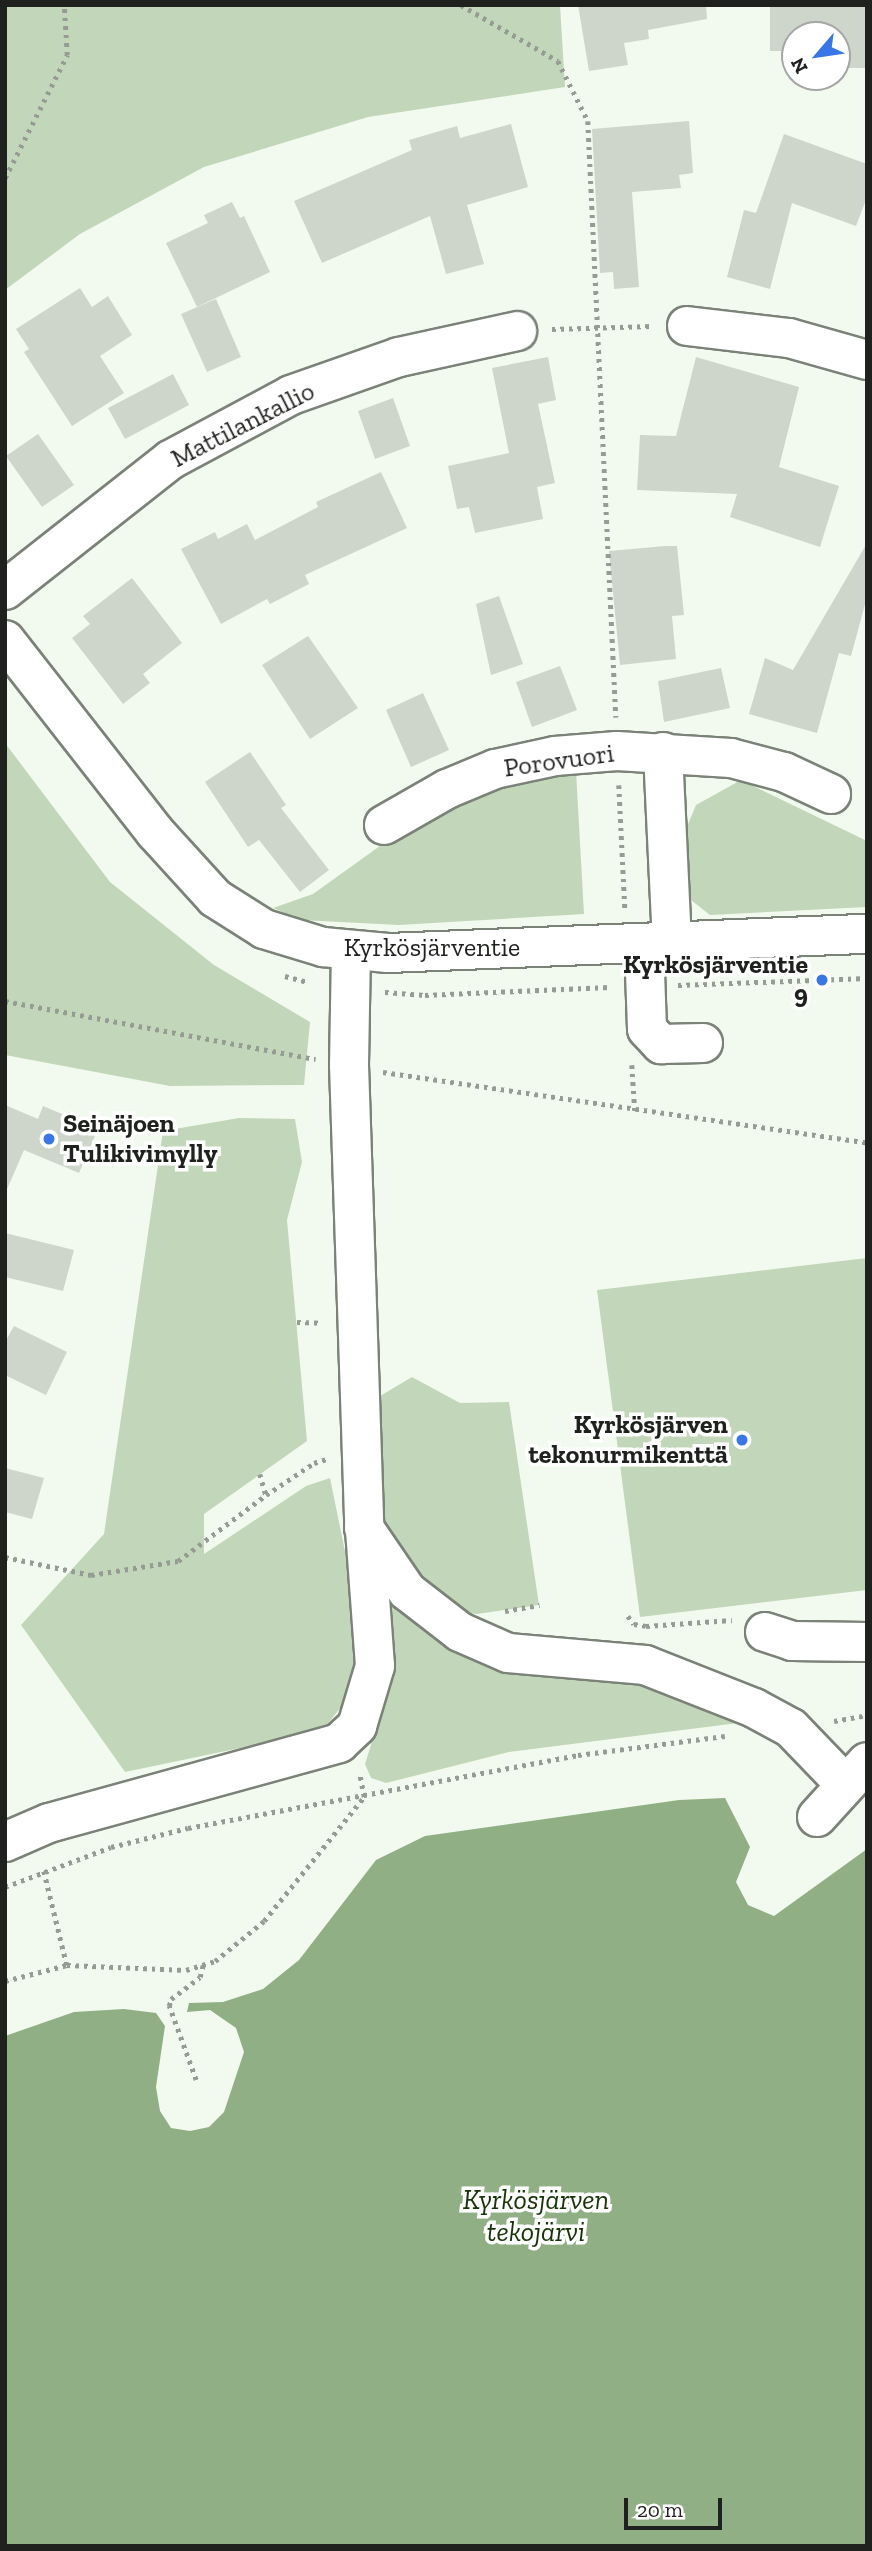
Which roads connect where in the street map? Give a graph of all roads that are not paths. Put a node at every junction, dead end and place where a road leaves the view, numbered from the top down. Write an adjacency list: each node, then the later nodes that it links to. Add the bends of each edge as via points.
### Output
1 (687, 326): 3 (street, via 789,338)
2 (517, 331): 4 (street, Mattilankallio, via 399,357 291,396 170,460)
3 (867, 360)
4 (5, 590)
5 (5, 640): 11 (street, Kyrkösjärventie, via 155,832 215,898 264,929 323,947)
6 (663, 752): 7 (street, Porovuori, via 731,758 784,772); 8 (street, Porovuori, via 555,756 495,769 447,789); 10 (street)
7 (831, 794)
8 (384, 825)
9 (867, 934): 10 (street, Kyrkösjärventie)
10 (658, 943): 11 (street, Kyrkösjärventie, via 388,953); 12 (street, via 647,1029 661,1044)
11 (351, 950): 13 (street, via 349,1065 365,1242)
12 (703, 1043)
13 (365, 1528): 16 (street, via 407,1591 460,1632 508,1653 645,1665 754,1708); 18 (street, via 375,1666 357,1726 339,1743 49,1823)
14 (765, 1632): 15 (street, via 792,1641)
15 (867, 1642)
16 (855, 1773): 17 (street)
17 (817, 1818)
18 (5, 1842)

